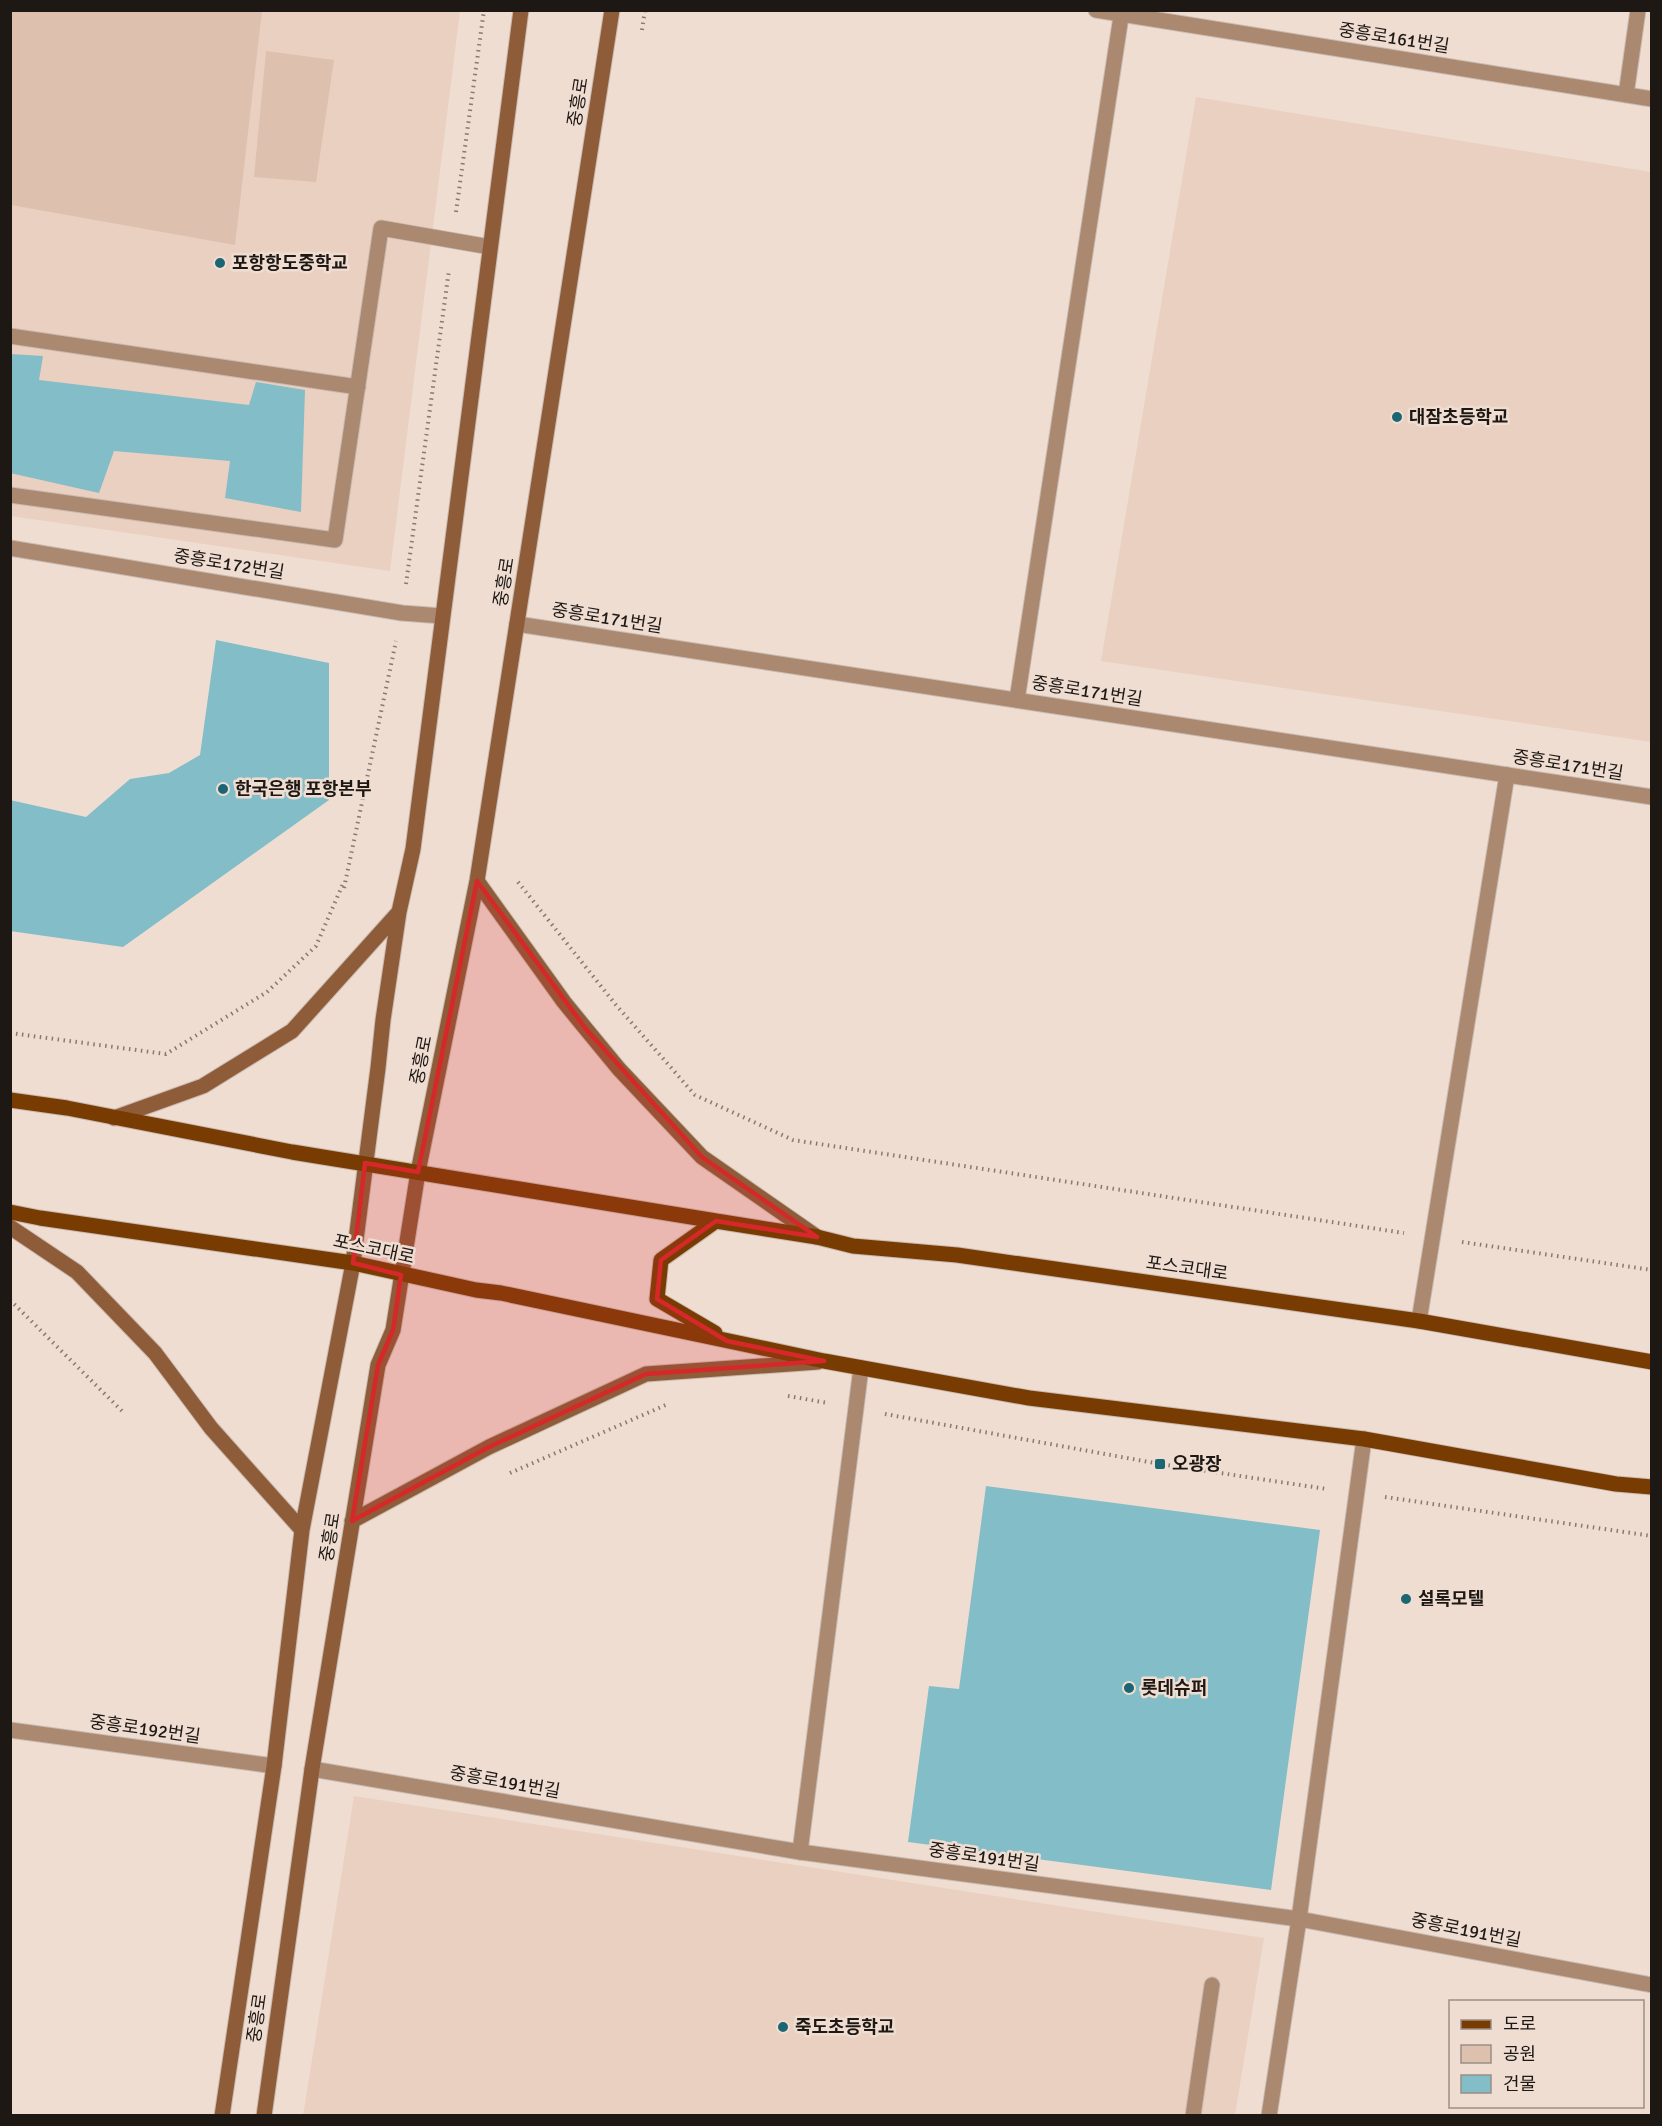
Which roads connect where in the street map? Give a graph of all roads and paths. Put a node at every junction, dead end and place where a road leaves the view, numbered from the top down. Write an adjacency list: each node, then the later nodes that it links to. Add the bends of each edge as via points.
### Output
1 (484, 10): 9 (path)
2 (521, 10): 10 (main road, 중흥로)
3 (612, 10): 17 (main road, 중흥로)
4 (1096, 10): 6 (street, 중흥로161번길)
5 (1638, 10): 7 (street)
6 (1122, 13): 7 (street, 중흥로161번길); 18 (street)
7 (1626, 95): 8 (street, 중흥로161번길)
8 (1652, 99)
9 (453, 241): 10 (street); 12 (street, via 381,228); 15 (path)
10 (490, 247): 16 (main road, 중흥로)
11 (10, 336): 12 (street)
12 (358, 387): 13 (street, via 335,540)
13 (10, 495)
14 (10, 548): 15 (street, 중흥로172번길)
15 (402, 613): 16 (street, 중흥로172번길); 21 (path)
16 (442, 616): 25 (main road, 중흥로, via 413,849)
17 (517, 624): 18 (street, 중흥로171번길); 23 (main road, 중흥로)
18 (1017, 700): 19 (street, 중흥로171번길)
19 (1507, 775): 20 (street, 중흥로171번길); 35 (street)
20 (1652, 797)
21 (346, 878): 24 (path); 26 (path, via 316,946 267,992 166,1054)
22 (515, 878): 35 (path, via 616,1005 695,1095 793,1140)
23 (477, 881): 30 (main road, 중흥로); 34 (main road, via 586,1029 702,1157)
24 (344, 888)
25 (399, 912): 28 (main road, via 292,1031 203,1086); 29 (main road, 중흥로)
26 (10, 1033)
27 (10, 1100): 28 (main road, 포스코대로)
28 (114, 1118): 29 (main road, 포스코대로)
29 (366, 1164): 30 (main road, 포스코대로); 36 (main road, 중흥로)
30 (418, 1172): 32 (main road, 포스코대로); 38 (main road, 중흥로)
31 (10, 1212): 36 (main road, 포스코대로)
32 (716, 1221): 34 (main road, 포스코대로); 41 (main road, 포스코대로, via 661,1260 657,1299)
33 (10, 1227): 54 (main road, via 77,1272 101,1296 155,1353 211,1428)
34 (817, 1237): 40 (main road, 포스코대로, via 853,1246 957,1255)
35 (1433, 1237): 37 (path); 40 (street)
36 (353, 1263): 38 (main road, 포스코대로); 54 (main road, 중흥로)
37 (1652, 1270)
38 (401, 1275): 41 (main road, 포스코대로); 53 (main road, 중흥로, via 393,1330 378,1365)
39 (10, 1300): 48 (path)
40 (1419, 1321): 43 (main road, 포스코대로)
41 (727, 1341): 42 (main road, 포스코대로)
42 (824, 1361): 44 (main road, 포스코대로); 53 (main road, via 646,1374 489,1446)
43 (1652, 1362)
44 (861, 1368): 47 (street); 49 (main road, 포스코대로, via 1029,1398)
45 (777, 1395): 47 (path)
46 (671, 1402): 50 (path)
47 (856, 1408): 52 (path, via 1160,1464); 59 (street)
48 (122, 1411)
49 (1364, 1439): 51 (main road, 포스코대로); 52 (street)
50 (509, 1474)
51 (1652, 1487)
52 (1356, 1493): 55 (path); 60 (street)
53 (352, 1521): 58 (main road, 중흥로)
54 (302, 1530): 57 (main road, 중흥로)
55 (1652, 1536)
56 (10, 1731): 57 (street, 중흥로192번길)
57 (274, 1766): 63 (main road, 중흥로)
58 (312, 1769): 59 (street, 중흥로191번길); 64 (main road, 중흥로)
59 (800, 1852): 60 (street, 중흥로191번길)
60 (1299, 1919): 62 (street, 중흥로191번길); 66 (street)
61 (1212, 1985): 65 (street)
62 (1652, 1985)
63 (222, 2115)
64 (264, 2115)
65 (1193, 2115)
66 (1269, 2115)

